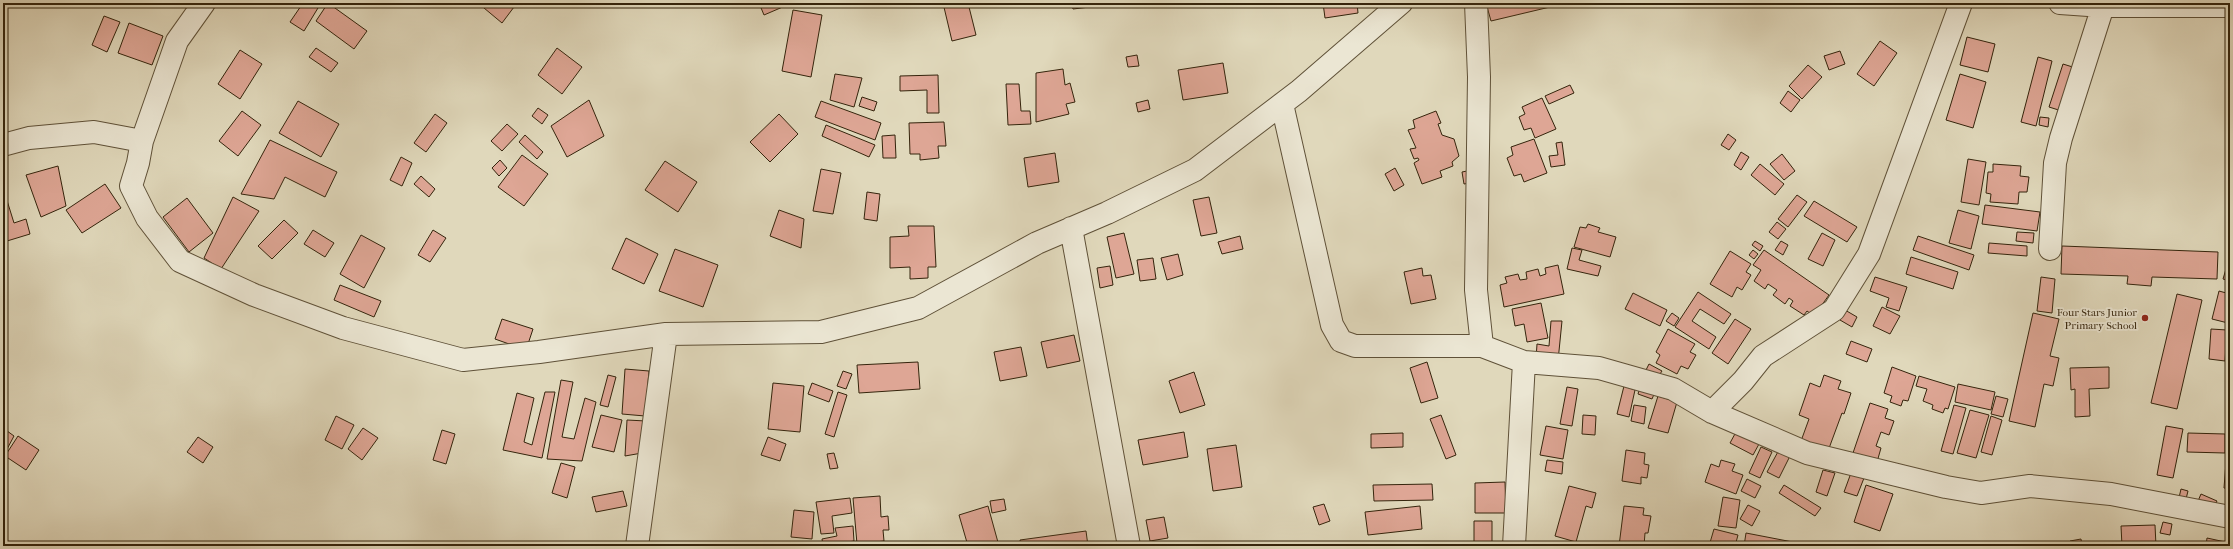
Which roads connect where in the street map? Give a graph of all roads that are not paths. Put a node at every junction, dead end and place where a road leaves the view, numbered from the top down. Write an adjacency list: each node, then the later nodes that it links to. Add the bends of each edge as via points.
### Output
1 (204, 3): 9 (street, via 177,41)
2 (1401, 3): 8 (street)
3 (1476, 3): 14 (street, via 1479,77 1476,290)
4 (1961, 3): 16 (street, via 1869,254 1849,287 1834,310 1764,356)
5 (2060, 3): 6 (street)
6 (2103, 6): 7 (street); 12 (street, via 2055,163)
7 (2230, 6)
8 (1282, 104): 11 (street, via 1195,170); 14 (street, via 1332,325 1341,340 1355,346)
9 (142, 141): 10 (street, via 94,132 29,138); 13 (street, via 131,186 147,218 180,261 254,295 336,325 463,360)
10 (3, 145)
11 (1072, 228): 13 (street, via 1037,243 918,308 821,332); 19 (street)
12 (2050, 249)
13 (666, 334): 18 (street)
14 (1482, 346): 15 (street)
15 (1524, 362): 16 (street, via 1599,368 1673,389); 20 (street)
16 (1712, 412): 17 (street, via 1807,453 1946,487 1981,493 2038,486 2111,494)
17 (2230, 517)
18 (637, 546)
19 (1129, 546)
20 (1514, 546)

